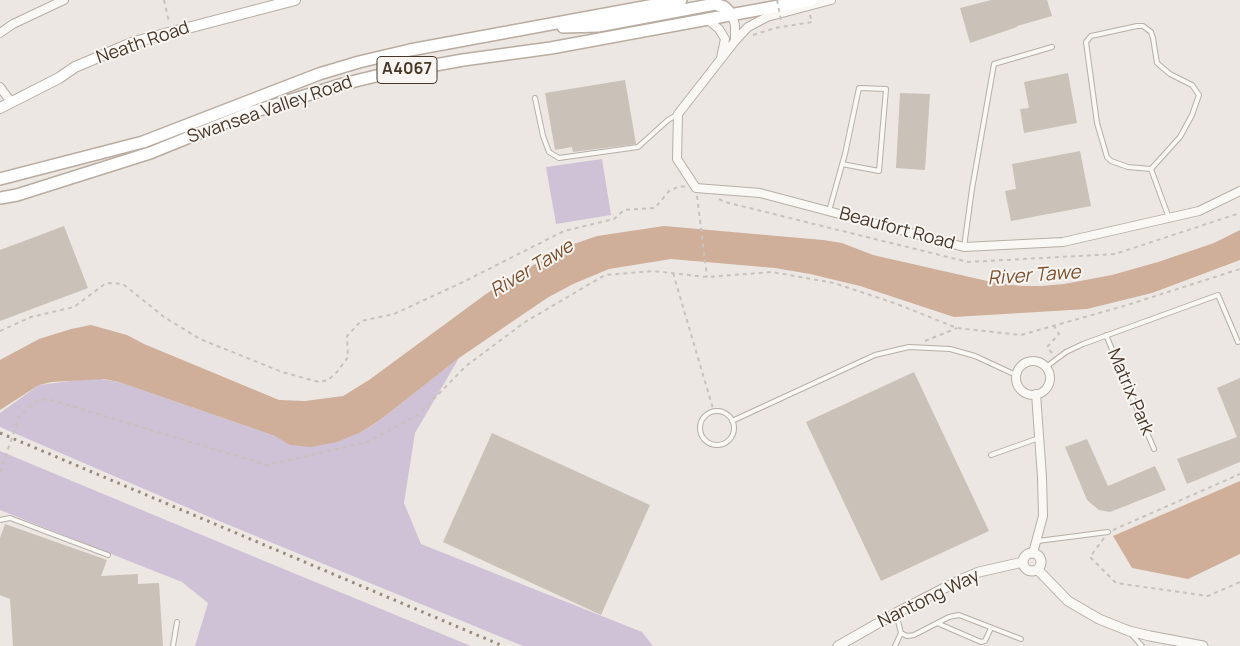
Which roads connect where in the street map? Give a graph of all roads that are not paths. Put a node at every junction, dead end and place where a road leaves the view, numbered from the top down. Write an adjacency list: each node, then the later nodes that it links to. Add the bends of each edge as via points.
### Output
1 (64, 0): 9 (street, via 12,24)
2 (295, 0): 15 (main road, Neath Road, via 134,42 75,67)
3 (681, 0): 8 (main road, Swansea Valley Road / A4067)
4 (811, 0): 6 (main road, Swansea Valley Road / A4067)
5 (831, 0): 10 (street, via 767,17 748,27)
6 (732, 15): 7 (main road, Swansea Valley Road / A4067); 8 (main road, via 715,4 598,26); 10 (street)
7 (708, 20): 12 (street, via 720,29 725,39); 22 (main road, Swansea Valley Road / A4067, via 463,60 343,84 249,113 150,153)
8 (524, 28): 20 (main road, Swansea Valley Road / A4067, via 359,62 143,142)
9 (0, 34)
10 (735, 41): 12 (street)
11 (1052, 48): 25 (lane, via 994,64)
12 (720, 60): 17 (street)
13 (0, 87): 15 (street)
14 (534, 98): 17 (lane, via 549,152 559,158 638,147)
15 (11, 102): 16 (main road, Neath Road)
16 (0, 108)
17 (678, 114): 23 (street, Beaufort Road, via 677,159 696,188 760,193)
18 (842, 164): 18 (lane, via 859,88 886,89 879,171); 23 (lane)
19 (1151, 170): 19 (lane, via 1180,137 1199,94 1192,85 1156,63 1151,32 1143,26 1091,36 1086,42 1097,123 1107,157 1128,167); 24 (lane)
20 (0, 180)
21 (1240, 191): 24 (street, Beaufort Road, via 1199,211)
22 (0, 200)
23 (828, 211): 25 (street, Beaufort Road)
24 (1169, 218): 25 (street, Beaufort Road, via 1064,242)
25 (964, 247)
26 (1106, 335): 27 (lane, Matrix Park, via 1218,295); 28 (lane, Matrix Park, via 1066,352); 33 (lane, Matrix Park)
27 (1238, 342)
28 (1046, 367): 29 (street, via 1031,361 1023,364); 30 (street, via 1050,375 1049,384)
29 (1016, 375): 30 (street, via 1021,390); 31 (lane, via 975,356 950,349 909,347 875,355)
30 (1036, 394): 32 (street)
31 (732, 421): 31 (lane, via 734,430 722,445 711,444 702,436 700,429 704,418 714,412 724,413)
32 (1039, 438): 34 (lane); 37 (street, via 1043,516)
33 (1154, 449)
34 (991, 454)
35 (0, 520): 39 (lane, via 10,518)
36 (1108, 532): 37 (lane)
37 (1038, 541): 38 (street)
38 (1033, 553): 40 (street, Nantong Way); 41 (street, via 1041,560)
39 (108, 555)
40 (1023, 562): 41 (street, via 1030,571); 42 (street, Nantong Way, via 979,572)
41 (1038, 570): 46 (street, via 1068,601)
42 (896, 614): 47 (lane); 50 (street, Nantong Way)
43 (177, 622): 49 (lane)
44 (937, 623): 45 (lane, via 959,615); 45 (lane, via 981,642 985,641); 47 (lane, via 914,635)
45 (991, 628): 48 (lane)
46 (1129, 631): 52 (lane); 53 (street)
47 (901, 633): 51 (lane)
48 (1021, 639)
49 (174, 646)
50 (838, 646)
51 (895, 646)
52 (1142, 646)
53 (1198, 646)

